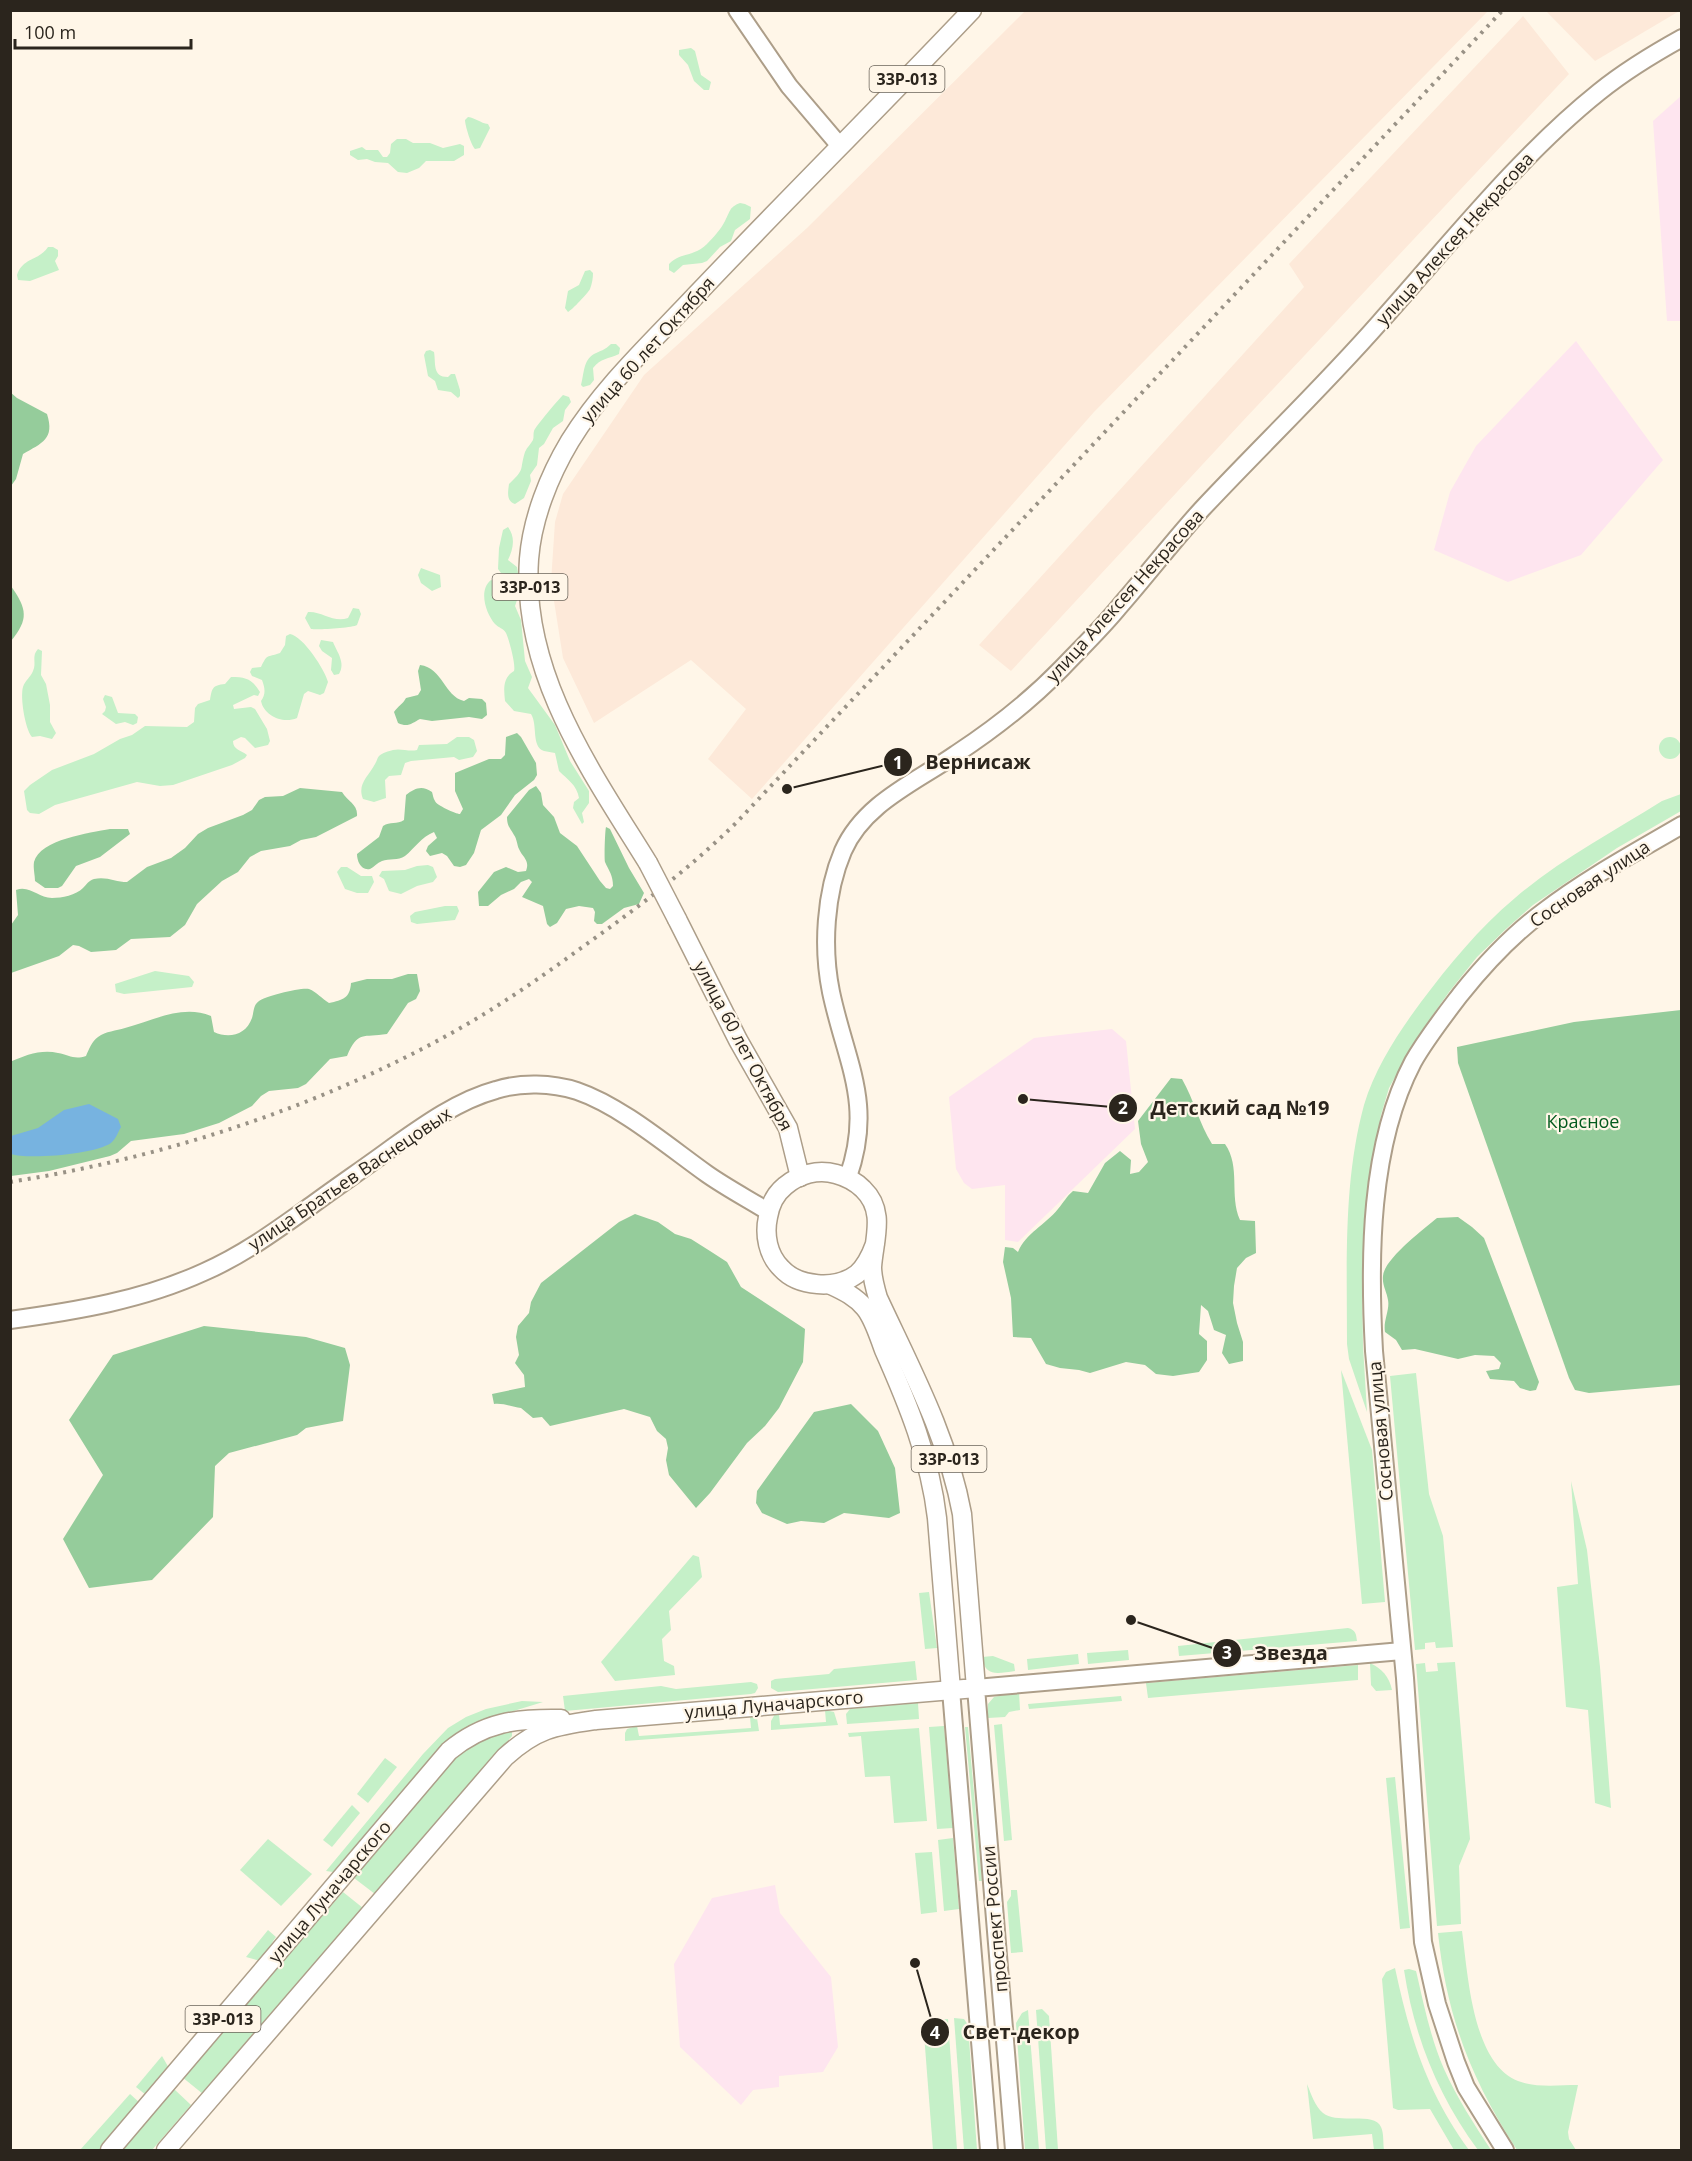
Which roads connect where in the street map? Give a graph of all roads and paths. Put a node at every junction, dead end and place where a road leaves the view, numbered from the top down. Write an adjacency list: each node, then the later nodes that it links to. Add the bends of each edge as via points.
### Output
1 (737, 10): 4 (street, via 789,86)
2 (972, 10): 4 (main road, улица 60 лет Октября / 33Р-013)
3 (1682, 38): 7 (street, улица Алексея Некрасова, via 1602,90 1531,155 1043,687 1001,722 886,799 852,833 834,877 826,947 830,989 854,1073 860,1114 856,1154)
4 (840, 146): 6 (main road, улица 60 лет Октября / 33Р-013, bridge, via 609,389 555,467 542,501 529,559 531,610 542,668 554,698 596,779 648,863 738,1040 788,1128)
5 (1682, 825): 12 (street, Сосновая улица, via 1576,888 1507,942 1426,1042 1391,1115 1375,1211 1371,1300)
6 (800, 1177): 7 (main road, via 827,1171); 8 (main road, via 774,1198)
7 (848, 1177): 9 (main road, via 868,1194 876,1208)
8 (769, 1212): 10 (main road, via 768,1242 781,1269 797,1279); 11 (street, улица Братьев Васнецовых, via 594,1098 562,1088 510,1086 449,1111 259,1243 205,1272 102,1305)
9 (875, 1244): 10 (main road, via 866,1265 856,1275); 13 (main road, 33Р-013, via 872,1269 878,1298 934,1416 958,1490)
10 (831, 1285): 14 (main road, 33Р-013, via 851,1294 866,1309 921,1442 934,1494)
11 (10, 1320)
12 (1402, 1651): 13 (street); 20 (street, Сосновая улица, via 1430,1977 1466,2087)
13 (976, 1688): 14 (main road, 33Р-013); 19 (street, проспект России)
14 (951, 1690): 15 (main road, улица Луначарского / 33Р-013); 18 (street, проспект России)
15 (596, 1720): 16 (main road, улица Луначарского / 33Р-013, via 506,1722 478,1731 449,1751); 17 (main road, улица Луначарского / 33Р-013, via 540,1731 506,1757)
16 (111, 2151)
17 (166, 2151)
18 (989, 2151)
19 (1014, 2151)
20 (1504, 2151)

